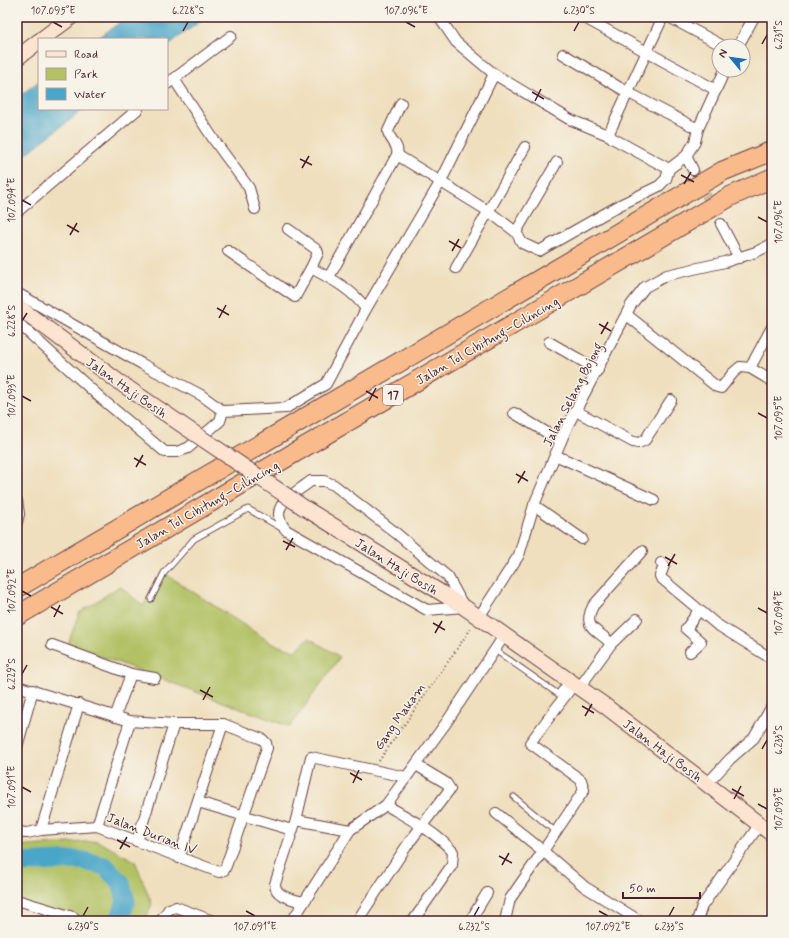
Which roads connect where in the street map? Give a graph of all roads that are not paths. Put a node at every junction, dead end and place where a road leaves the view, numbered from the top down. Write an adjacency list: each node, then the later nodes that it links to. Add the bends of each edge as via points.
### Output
1 (71, 17): 8 (main road)
2 (439, 17): 15 (street, via 456,42)
3 (583, 17): 12 (street)
4 (663, 17): 12 (street)
5 (669, 17): 10 (street)
6 (754, 17): 9 (street)
7 (231, 36): 17 (street)
8 (43, 38)
9 (742, 38)
10 (711, 40)
11 (38, 42): 14 (main road)
12 (646, 51): 18 (street); 19 (street)
13 (563, 54): 19 (street)
14 (17, 58)
15 (494, 74): 23 (street, via 569,118); 32 (street)
16 (721, 78): 18 (street)
17 (170, 82): 33 (street, via 249,188)
18 (716, 90): 22 (street)
19 (627, 92): 22 (street); 23 (street, via 614,120)
20 (401, 103): 26 (street, via 388,131)
21 (137, 110): 35 (street)
22 (698, 129): 27 (street, via 695,142)
23 (610, 136): 29 (street)
24 (525, 147): 34 (street)
25 (772, 151): 69 (highway, Jalan Tol Cibitung–Cilincing / 17, via 723,171)
26 (397, 155): 32 (street); 44 (street)
27 (686, 156): 29 (street); 30 (street)
28 (557, 162): 38 (street)
29 (669, 169): 38 (street, via 666,179 659,186 539,251 522,243)
30 (693, 170)
31 (772, 178): 73 (highway, Jalan Tol Cibitung–Cilincing / 17, via 724,200)
32 (441, 181): 34 (street); 47 (street)
33 (255, 209)
34 (488, 211): 38 (street); 43 (street)
35 (17, 212)
36 (721, 224): 41 (street)
37 (288, 229): 42 (street, via 317,250)
38 (516, 232)
39 (772, 244): 41 (street, Jalan Selang Bojong)
40 (228, 251): 42 (street, via 295,297)
41 (739, 258): 48 (street, Jalan Selang Bojong, via 667,275 645,287 631,305)
42 (311, 268): 44 (street)
43 (456, 268)
44 (329, 277): 47 (street, via 358,298)
45 (17, 293): 57 (street, via 201,395)
46 (17, 306): 71 (main road, Jalan Haji Bosih, bridge, via 119,382 303,507)
47 (366, 308): 57 (street, via 326,384 286,408)
48 (627, 315): 52 (street, via 717,387 721,388 737,368); 53 (street, Jalan Selang Bojong)
49 (17, 322): 57 (street, via 165,452 177,452 188,448 220,422)
50 (772, 327): 52 (street)
51 (549, 342): 53 (street)
52 (750, 368): 54 (street)
53 (598, 370): 56 (street, Jalan Selang Bojong)
54 (772, 381)
55 (671, 400): 56 (street, via 645,440 638,443)
56 (576, 410): 59 (street, Jalan Selang Bojong)
57 (222, 411)
58 (514, 413): 59 (street)
59 (561, 441): 60 (street, Jalan Selang Bojong)
60 (555, 455): 61 (street); 63 (street, Jalan Selang Bojong)
61 (654, 500)
62 (17, 501): 64 (street, via 20,514)
63 (534, 505): 66 (street); 74 (street, Jalan Selang Bojong, via 519,555)
64 (17, 522)
65 (286, 530): 70 (lane, via 248,509 194,539 164,573); 71 (street, via 427,610); 71 (street, via 277,515 281,505 311,481 324,481 334,485 448,577)
66 (582, 539)
67 (642, 551): 77 (street, via 593,606 588,616 590,626)
68 (661, 563): 72 (street, via 664,566 661,578)
69 (17, 588)
70 (151, 599)
71 (464, 607): 74 (main road, Jalan Haji Bosih)
72 (698, 610): 80 (street, via 686,628 701,642); 81 (street)
73 (17, 616)
74 (479, 618): 76 (main road, Jalan Haji Bosih)
75 (637, 620): 77 (street)
76 (504, 636): 79 (street); 84 (main road, Jalan Haji Bosih)
77 (611, 644): 84 (street)
78 (52, 645): 82 (street)
79 (495, 650): 84 (lane, via 558,694); 94 (street)
80 (690, 652)
81 (772, 659)
82 (131, 674): 83 (street); 89 (street)
83 (155, 678)
84 (573, 684): 96 (main road, Jalan Haji Bosih); 110 (street, via 530,743 581,780 584,790)
85 (17, 686): 86 (street)
86 (33, 690): 87 (street); 93 (street)
87 (78, 704): 89 (street); 106 (street)
88 (772, 706): 96 (street, via 754,738)
89 (115, 717): 90 (street)
90 (130, 721): 91 (street); 104 (street)
91 (174, 724): 92 (street); 112 (street)
92 (223, 724): 98 (street); 101 (street, via 262,739 266,743)
93 (17, 747)
94 (416, 765): 95 (street); 105 (street, via 446,783 450,789)
95 (406, 777): 99 (street); 102 (street, via 311,757)
96 (707, 784): 103 (main road, Jalan Haji Bosih)
97 (514, 797): 110 (lane)
98 (198, 802): 101 (street); 114 (street)
99 (386, 805): 105 (street); 108 (street)
100 (496, 813): 113 (street)
101 (243, 815): 107 (street); 114 (street, Jalan Durian IV, via 224,870 219,872)
102 (296, 820): 107 (street); 108 (street)
103 (760, 824): 111 (main road, Jalan Haji Bosih); 129 (street, via 702,906)
104 (97, 826): 106 (street, Jalan Durian IV); 112 (street, Jalan Durian IV)
105 (421, 826): 124 (street); 125 (street, via 448,846 454,858 452,865)
106 (40, 830): 109 (street, Jalan Durian IV)
107 (292, 830): 117 (street, via 275,889 279,894)
108 (350, 830): 117 (street)
109 (17, 832)
110 (556, 832): 113 (street)
111 (772, 834)
112 (137, 841): 114 (street, Jalan Durian IV)
113 (543, 851): 127 (street, via 510,899); 128 (street, via 585,887)
114 (179, 858)
115 (487, 893): 126 (street)
116 (17, 900): 119 (street, via 73,916)
117 (303, 902): 123 (street)
118 (188, 911): 120 (street, via 172,907); 121 (street); 122 (street)
119 (78, 921)
120 (160, 921)
121 (202, 921)
122 (213, 921)
123 (292, 921)
124 (357, 921)
125 (413, 921)
126 (470, 921)
127 (505, 921)
128 (640, 921)
129 (697, 921)

